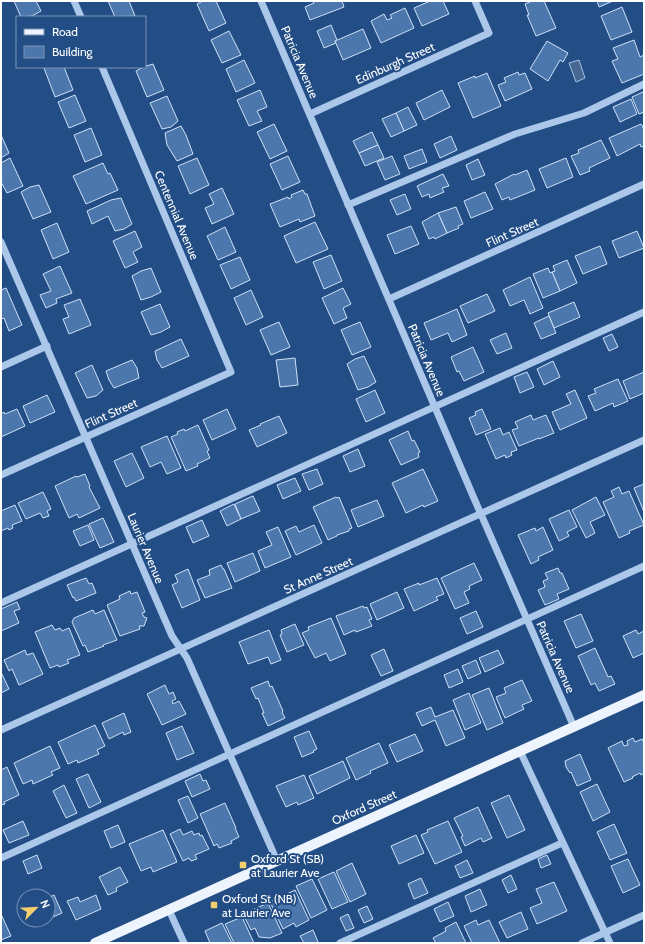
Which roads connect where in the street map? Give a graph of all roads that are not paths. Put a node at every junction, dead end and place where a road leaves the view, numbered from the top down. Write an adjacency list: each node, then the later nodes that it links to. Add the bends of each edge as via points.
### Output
1 (74, 1): 4 (street)
2 (261, 1): 7 (street, Patricia Avenue)
3 (475, 1): 7 (street, Edinburgh Street, via 489,33)
4 (81, 16)
5 (102, 68): 16 (street, Centennial Avenue)
6 (644, 84): 9 (street, via 584,113 515,134)
7 (310, 114): 9 (street, Patricia Avenue)
8 (644, 184): 12 (street, Flint Street)
9 (348, 205): 12 (street, Patricia Avenue)
10 (1, 242): 11 (street, Laurier Avenue)
11 (3, 251): 14 (street, Laurier Avenue)
12 (389, 299): 17 (street, Patricia Avenue)
13 (644, 312): 17 (street)
14 (47, 346): 15 (street); 18 (street, Laurier Avenue)
15 (1, 367)
16 (231, 372): 18 (street, Flint Street)
17 (435, 406): 21 (street, Patricia Avenue); 22 (street)
18 (86, 436): 20 (street, Flint Street); 22 (street, Laurier Avenue)
19 (644, 440): 21 (street, St Anne Street)
20 (1, 475)
21 (481, 513): 25 (street, Patricia Avenue); 26 (street, St Anne Street)
22 (132, 543): 24 (street); 26 (street, Laurier Avenue, via 172,636)
23 (644, 566): 25 (street)
24 (1, 603)
25 (527, 619): 28 (street, Patricia Avenue); 31 (street)
26 (181, 648): 29 (street, St Anne Street); 31 (street, Laurier Avenue)
27 (644, 696): 28 (main road, Oxford Street)
28 (574, 727): 30 (main road, Oxford Street)
29 (1, 730)
30 (520, 751): 32 (street); 34 (main road, Oxford Street)
31 (231, 755): 33 (street); 34 (street, Laurier Avenue)
32 (562, 843): 37 (street); 40 (street)
33 (1, 858)
34 (277, 860): 35 (main road, Oxford Street)
35 (170, 910): 38 (main road, Oxford Street); 39 (street)
36 (644, 915): 37 (street)
37 (605, 932): 41 (street); 42 (street)
38 (95, 943)
39 (184, 943)
40 (340, 943)
41 (582, 943)
42 (610, 943)

